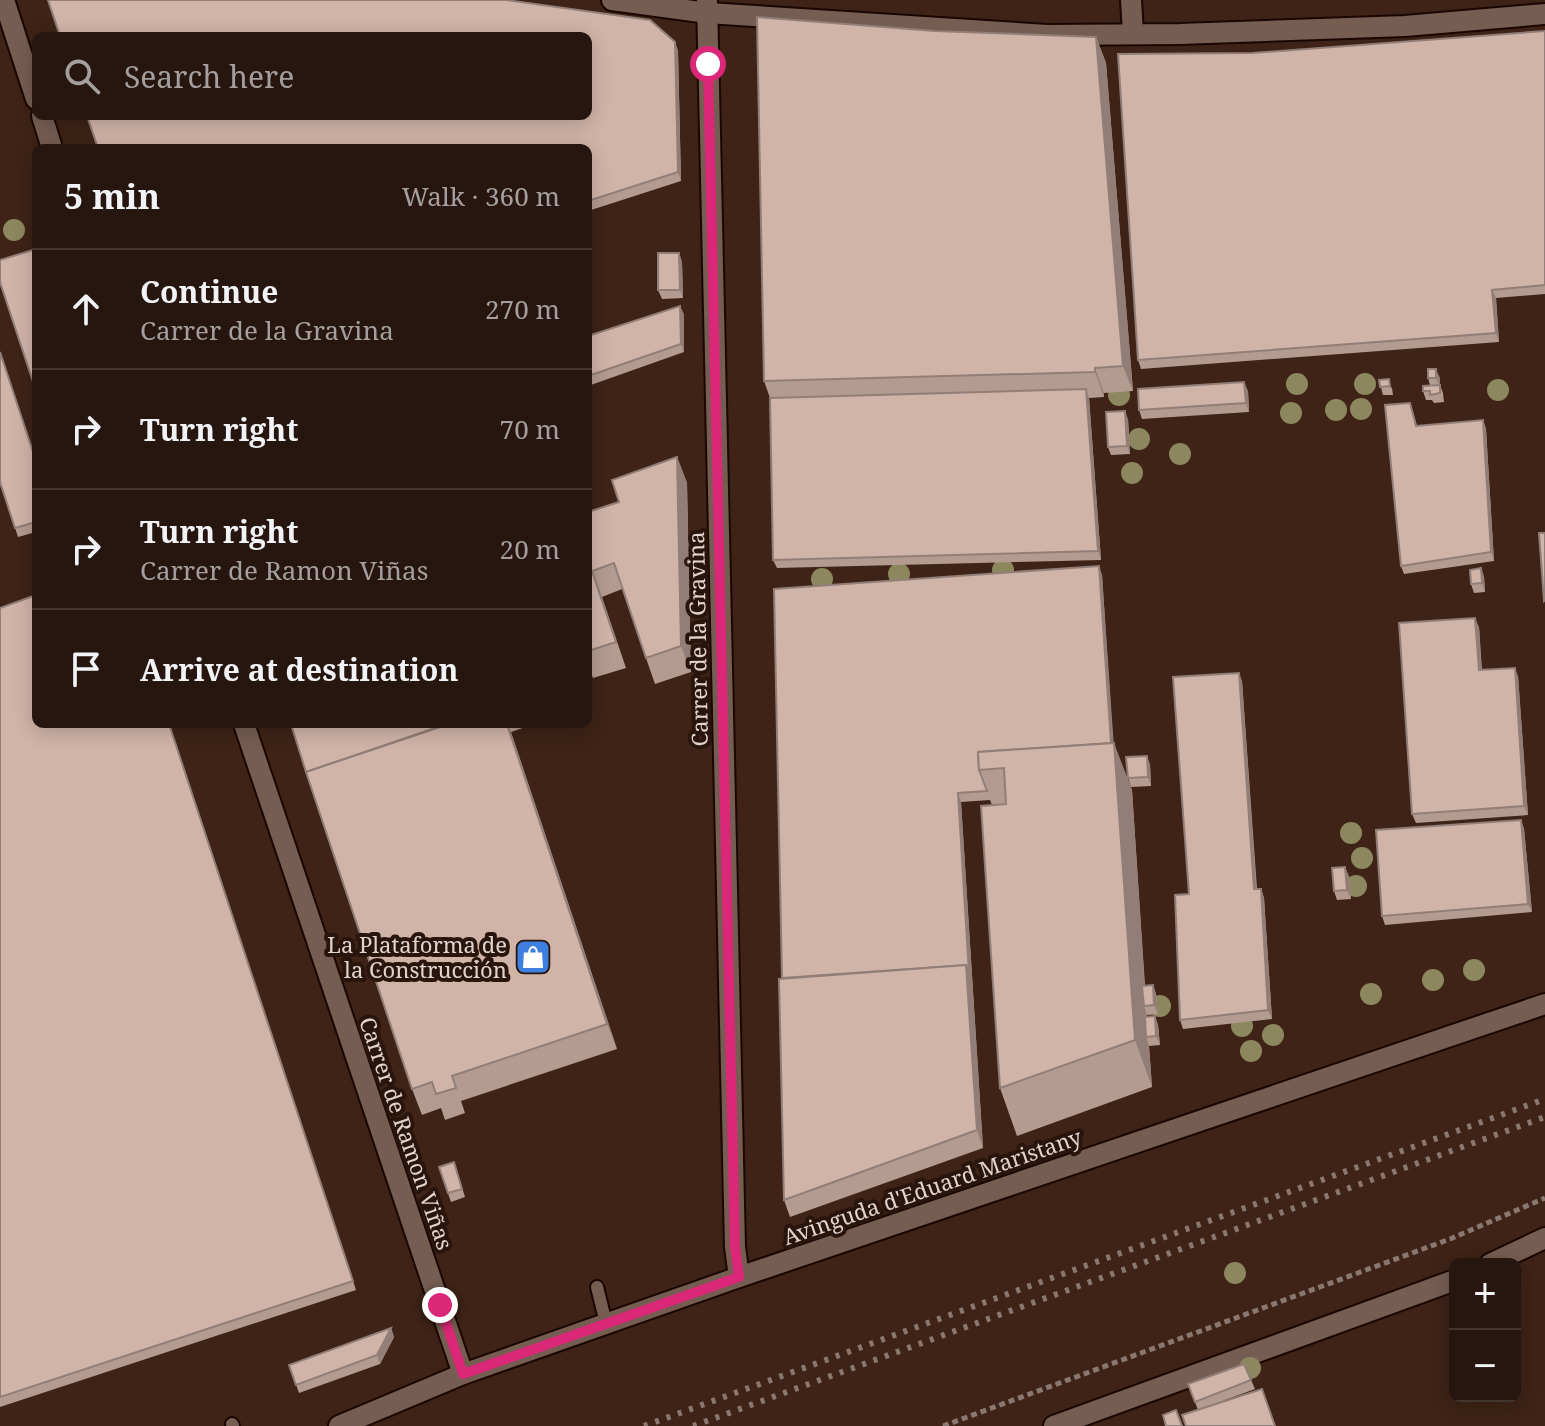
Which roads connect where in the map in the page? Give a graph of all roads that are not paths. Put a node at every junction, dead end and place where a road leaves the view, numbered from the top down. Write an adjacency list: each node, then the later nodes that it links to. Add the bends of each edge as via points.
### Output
1 (4, 0): 7 (street)
2 (612, 0): 4 (street)
3 (1131, 0): 6 (street)
4 (707, 7): 6 (street, via 1047,35); 14 (street, Carrer de la Gravina)
5 (1545, 14): 6 (street, via 1405,26)
6 (1133, 33)
7 (32, 87)
8 (43, 120): 9 (street)
9 (51, 144)
10 (245, 728): 18 (street, Carrer de Ramon Viñas)
11 (1545, 1004): 14 (street, Avinguda d'Eduard Maristany)
12 (1545, 1238): 13 (street)
13 (1503, 1258)
14 (739, 1277): 17 (street, Avinguda d'Eduard Maristany)
15 (1449, 1282): 20 (street)
16 (597, 1287): 17 (lane)
17 (606, 1323): 18 (street, Avinguda d'Eduard Maristany)
18 (463, 1374): 19 (street, Avinguda d'Eduard Maristany)
19 (339, 1426)
20 (1054, 1426)

